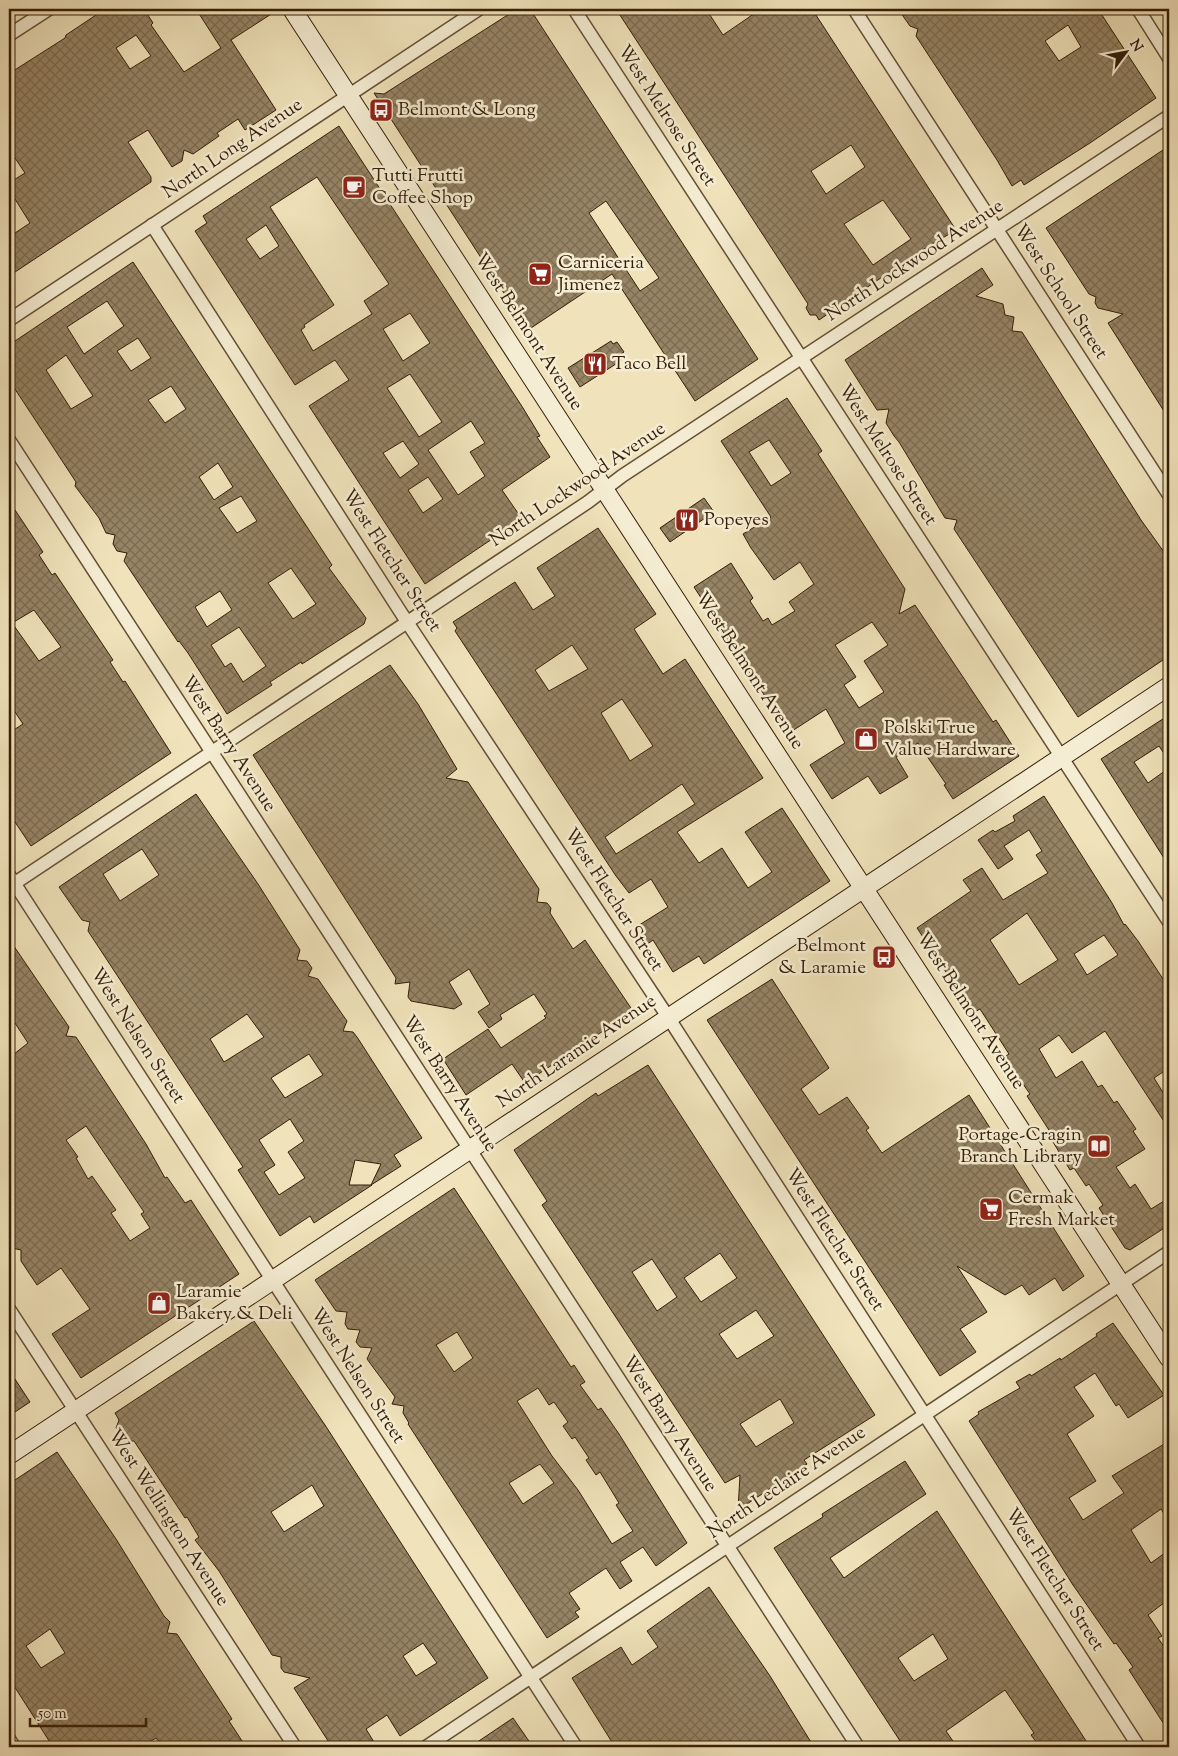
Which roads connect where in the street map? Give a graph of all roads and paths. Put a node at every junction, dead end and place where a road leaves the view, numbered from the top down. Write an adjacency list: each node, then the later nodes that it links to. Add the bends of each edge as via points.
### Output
1 (49, 9): 7 (street)
2 (292, 9): 9 (main road, West Belmont Avenue)
3 (479, 9): 9 (street, North Long Avenue)
4 (574, 9): 14 (street, West Melrose Street)
5 (854, 9): 12 (street, West School Street)
6 (1138, 9): 8 (street)
7 (9, 35)
8 (1169, 58)
9 (348, 95): 11 (street, North Long Avenue); 16 (main road, West Belmont Avenue)
10 (1169, 116): 12 (street, North Lockwood Avenue)
11 (152, 225): 13 (street, North Long Avenue); 18 (street, West Fletcher Street)
12 (997, 230): 14 (street, North Lockwood Avenue); 17 (street, West School Street)
13 (9, 320)
14 (802, 358): 16 (street, North Lockwood Avenue); 21 (street, West Melrose Street)
15 (9, 440): 20 (street, West Barry Avenue)
16 (605, 490): 18 (street, North Lockwood Avenue); 23 (main road, West Belmont Avenue)
17 (1169, 494)
18 (408, 622): 20 (street, North Lockwood Avenue); 25 (street, West Fletcher Street)
19 (1169, 686): 21 (main road, North Laramie Avenue)
20 (211, 753): 22 (street, North Lockwood Avenue); 26 (street, West Barry Avenue)
21 (1061, 757): 23 (main road, North Laramie Avenue); 24 (street, West Melrose Street)
22 (11, 882): 28 (street, West Nelson Street)
23 (864, 887): 25 (main road, North Laramie Avenue); 29 (main road, West Belmont Avenue)
24 (1169, 922)
25 (668, 1017): 26 (main road, North Laramie Avenue); 33 (street, West Fletcher Street)
26 (469, 1150): 28 (main road, North Laramie Avenue); 35 (street, West Barry Avenue)
27 (1169, 1252): 29 (street, North Leclaire Avenue)
28 (273, 1280): 32 (main road, North Laramie Avenue); 36 (street, West Nelson Street)
29 (1121, 1284): 31 (main road, West Belmont Avenue); 33 (street, North Leclaire Avenue)
30 (9, 1309): 32 (street, West Wellington Avenue)
31 (1169, 1358)
32 (75, 1411): 34 (main road, North Laramie Avenue); 39 (street, West Wellington Avenue)
33 (924, 1414): 35 (street, North Leclaire Avenue); 43 (street, West Fletcher Street)
34 (9, 1455)
35 (727, 1546): 36 (street, North Leclaire Avenue); 42 (street, West Barry Avenue)
36 (530, 1677): 40 (street, North Leclaire Avenue); 41 (street, West Nelson Street)
37 (9, 1739): 38 (street)
38 (14, 1747)
39 (295, 1747)
40 (426, 1747)
41 (576, 1747)
42 (858, 1747)
43 (1139, 1747)

